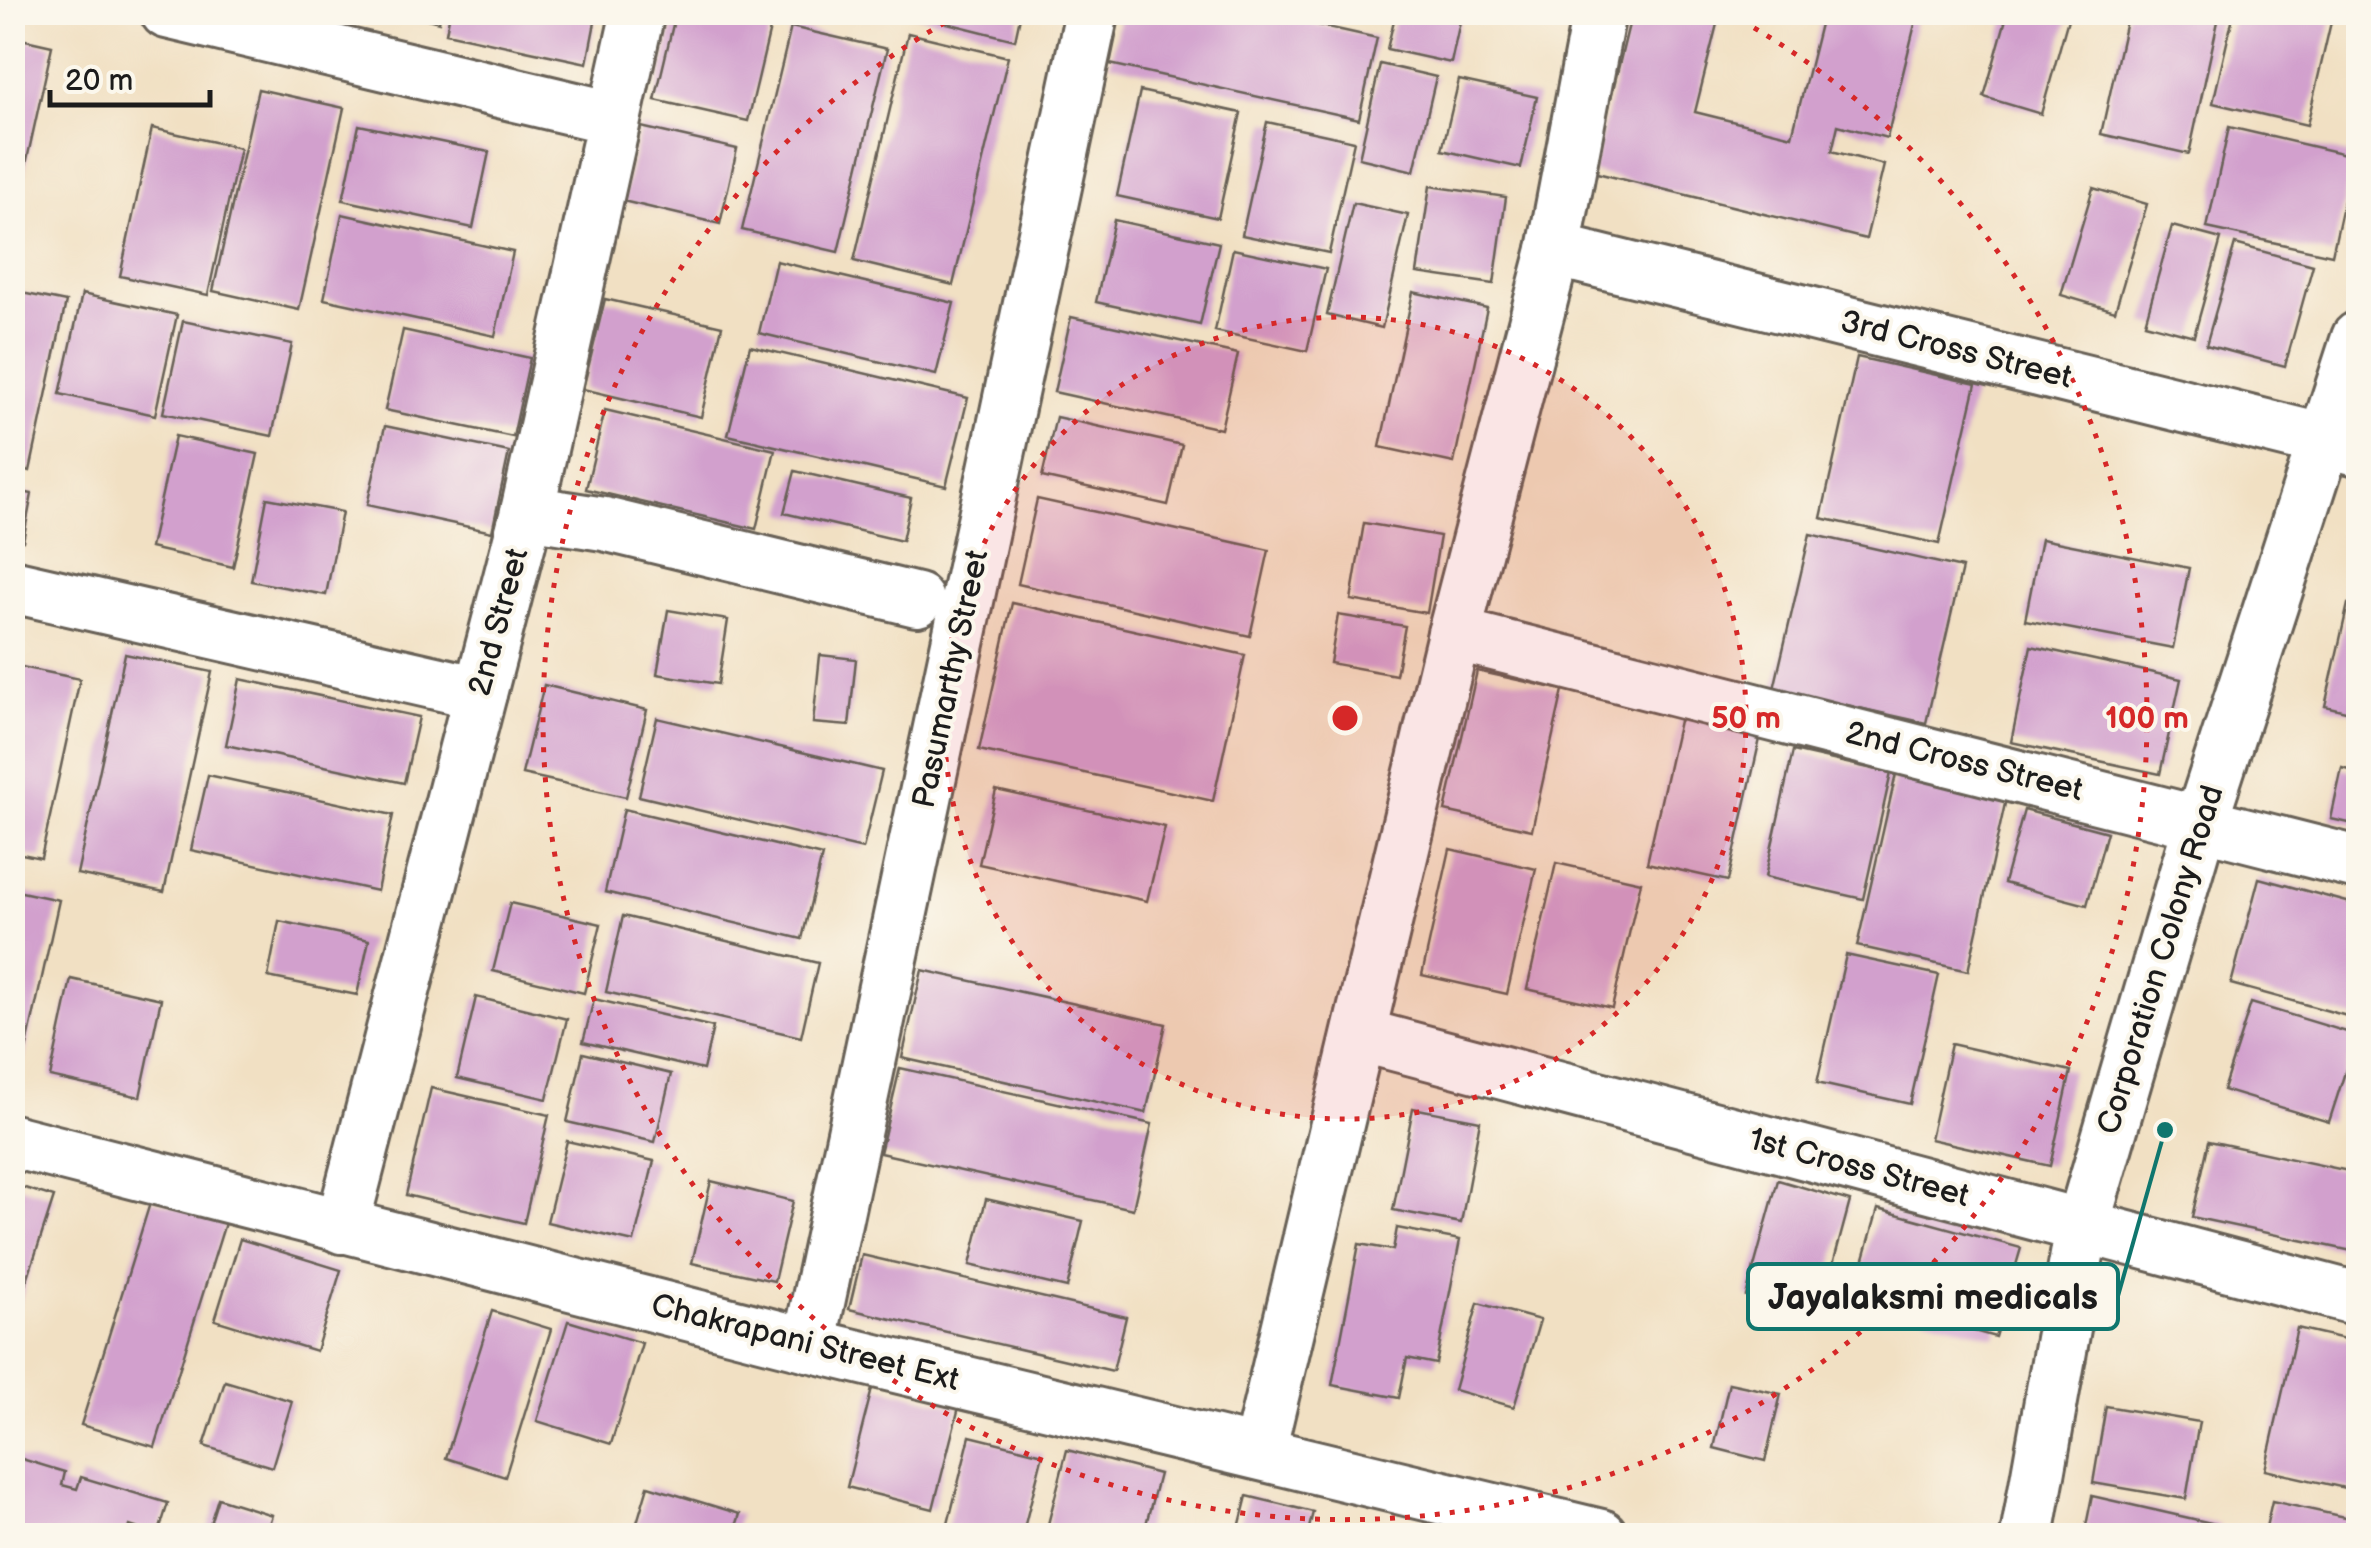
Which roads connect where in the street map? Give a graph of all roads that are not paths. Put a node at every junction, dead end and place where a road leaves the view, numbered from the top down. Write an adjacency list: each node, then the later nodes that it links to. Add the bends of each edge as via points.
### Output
1 (167, 12): 5 (street)
2 (638, 12): 5 (street, 2nd Street)
3 (1092, 12): 21 (street, Pasumarthy Street)
4 (1599, 12): 6 (street)
5 (613, 118): 9 (street, 2nd Street)
6 (1554, 250): 8 (street, 3rd Cross Street); 12 (street)
7 (2358, 338): 8 (street, Corporation Colony Road)
8 (2341, 446): 14 (street, Corporation Colony Road)
9 (528, 512): 11 (street, via 604,524); 13 (street, 2nd Street)
10 (12, 586): 13 (street)
11 (917, 600)
12 (1454, 634): 14 (street, 2nd Cross Street); 16 (street)
13 (480, 693): 18 (street, 2nd Street)
14 (2201, 822): 15 (street, 2nd Cross Street); 19 (street, Corporation Colony Road)
15 (2358, 863)
16 (1360, 1036): 19 (street, 1st Cross Street); 22 (street)
17 (12, 1141): 18 (street, Chakrapani Street Ext)
18 (342, 1227): 21 (street, Chakrapani Street Ext)
19 (2082, 1227): 20 (street, 1st Cross Street); 24 (street, Corporation Colony Road)
20 (2358, 1298)
21 (810, 1345): 22 (street, Chakrapani Street Ext)
22 (1258, 1451): 23 (street, Chakrapani Street Ext)
23 (1601, 1536)
24 (2027, 1536)

